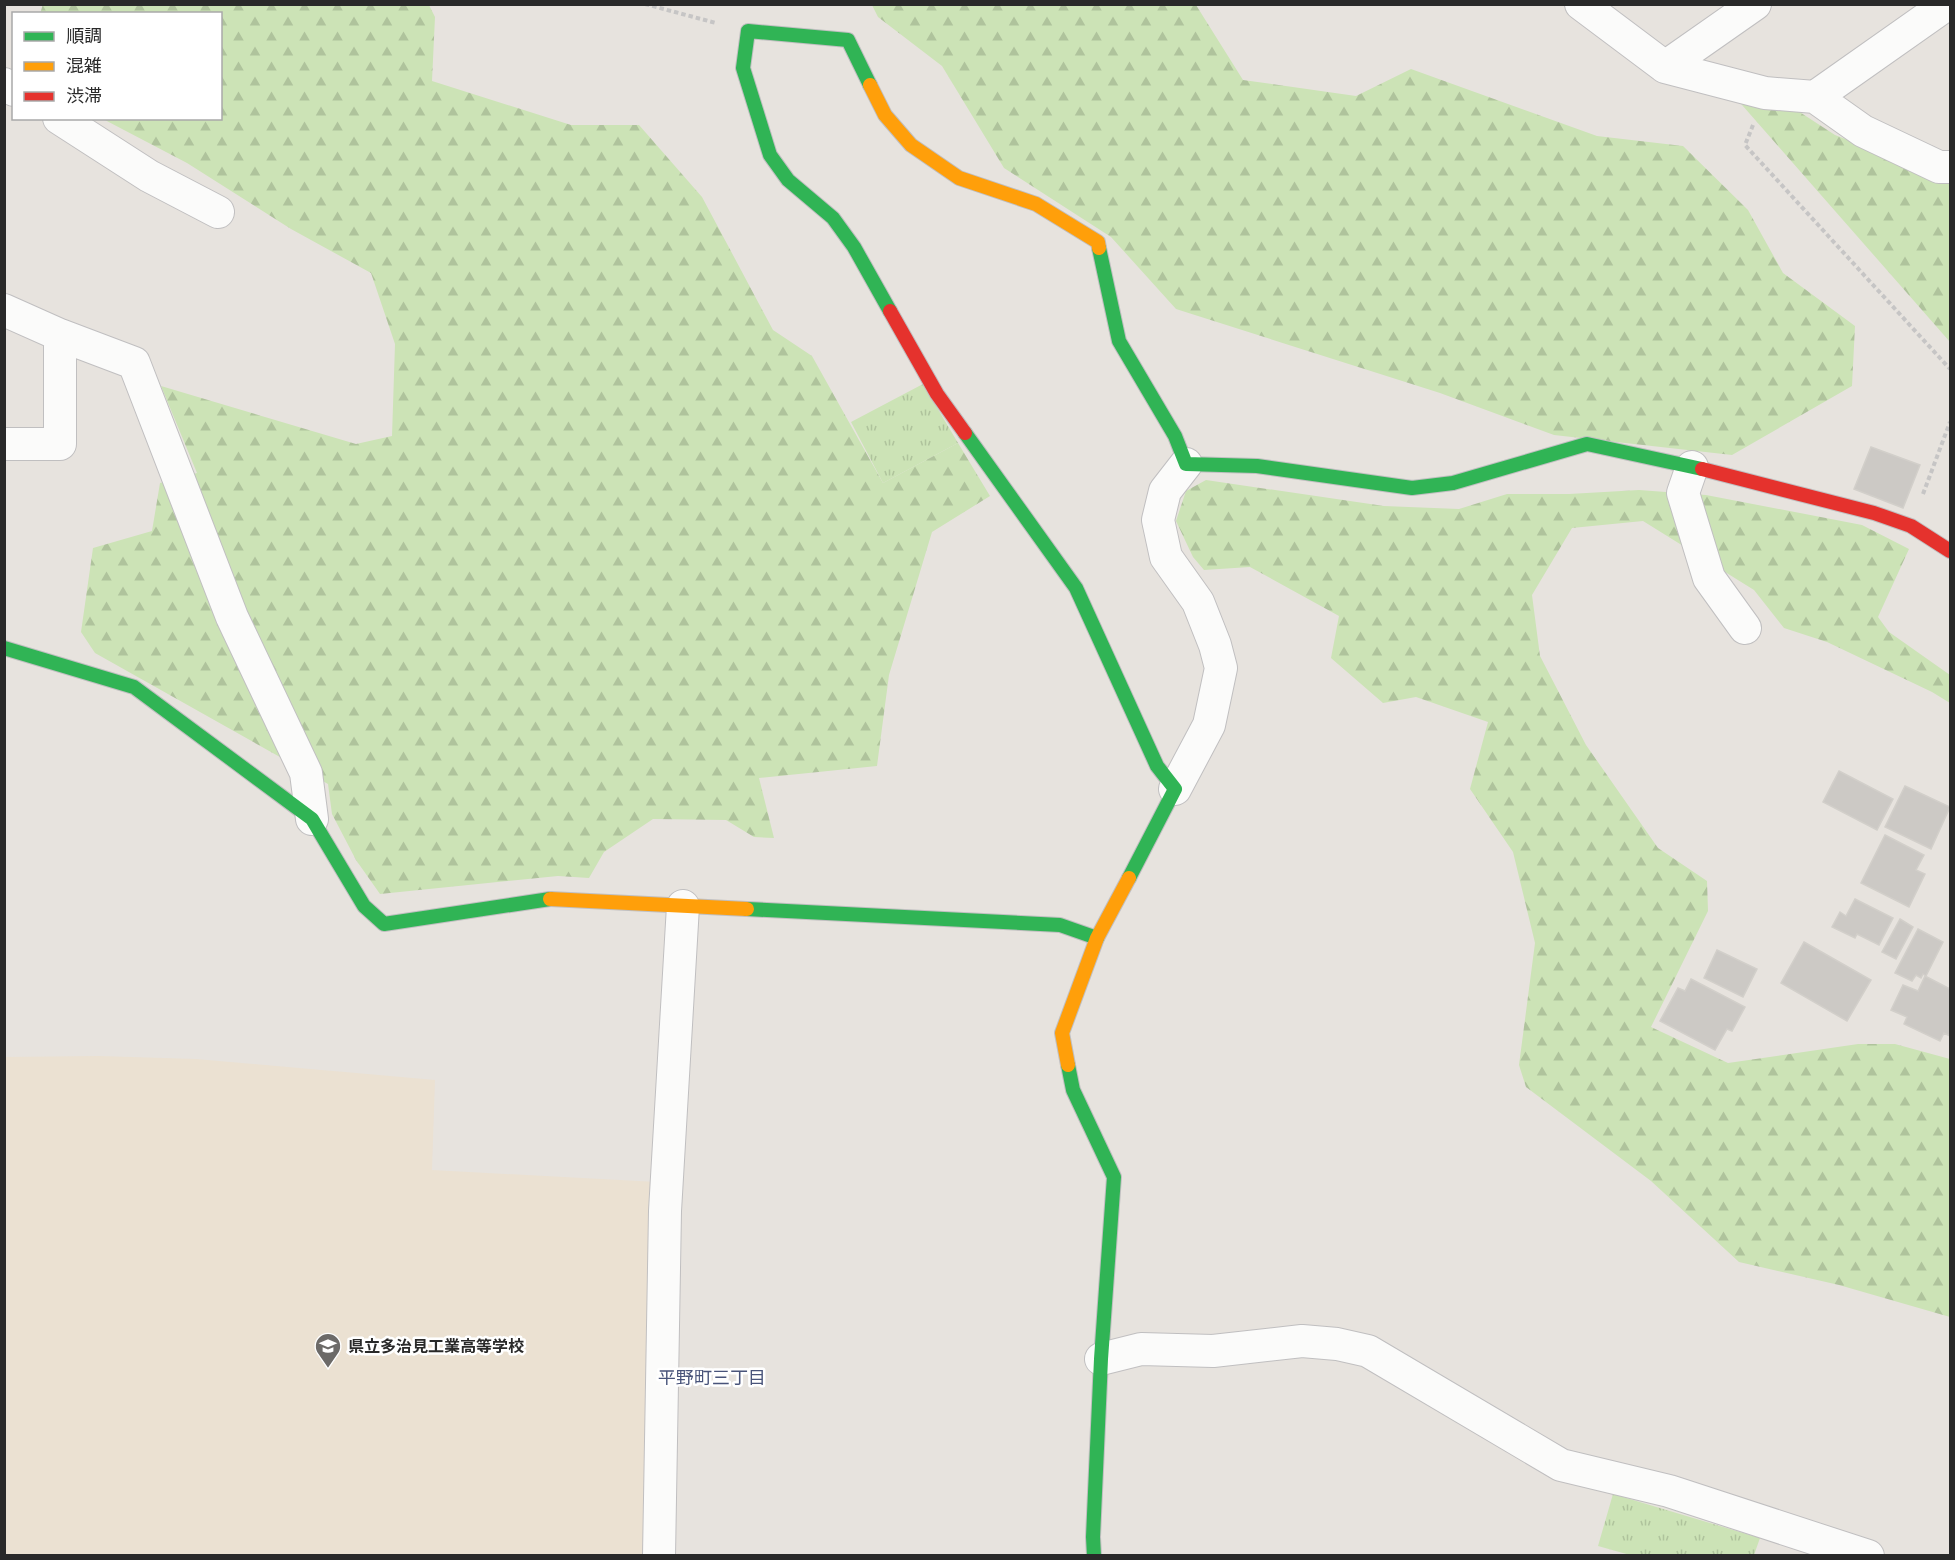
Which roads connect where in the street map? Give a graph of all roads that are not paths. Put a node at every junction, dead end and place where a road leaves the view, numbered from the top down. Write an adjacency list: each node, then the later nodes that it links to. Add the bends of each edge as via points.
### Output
1 (1581, 4): 4 (street)
2 (1755, 4): 4 (street)
3 (1947, 4): 5 (street)
4 (1665, 67): 5 (street, via 1765,93)
5 (1815, 97): 7 (street, via 1863,131 1940,167)
6 (61, 120): 8 (street, via 149,176)
7 (1950, 167)
8 (218, 212)
9 (4, 310): 10 (street)
10 (60, 335): 11 (street, via 60,444); 18 (street, via 134,363 232,617 306,772)
11 (4, 444)
12 (1186, 464): 13 (street, via 1257,466 1412,488 1453,483 1587,444); 17 (street, via 1165,491 1158,520 1166,557 1198,602 1221,668 1209,725); 17 (street, via 1175,436 1119,341 1098,242 1036,204 959,178 911,145 885,115 848,40 748,32 743,68 770,155 788,180 833,218 854,247 937,394 1076,588 1157,766)
13 (1692, 467): 14 (street, via 1874,513 1911,526); 15 (street, via 1683,493 1709,578)
14 (1950, 551)
15 (1745, 628)
16 (4, 648): 18 (street, via 134,687)
17 (1175, 789): 20 (street)
18 (312, 819): 19 (street, via 364,906 384,924 551,899)
19 (683, 906): 20 (street, via 1060,926); 22 (street, via 665,1211)
20 (1097, 938): 21 (street, via 1062,1033 1073,1090 1114,1177)
21 (1101, 1359): 23 (street); 24 (street, via 1141,1350 1214,1351 1302,1341 1368,1351 1561,1465 1669,1491)
22 (659, 1556)
23 (1094, 1556)
24 (1868, 1556)

